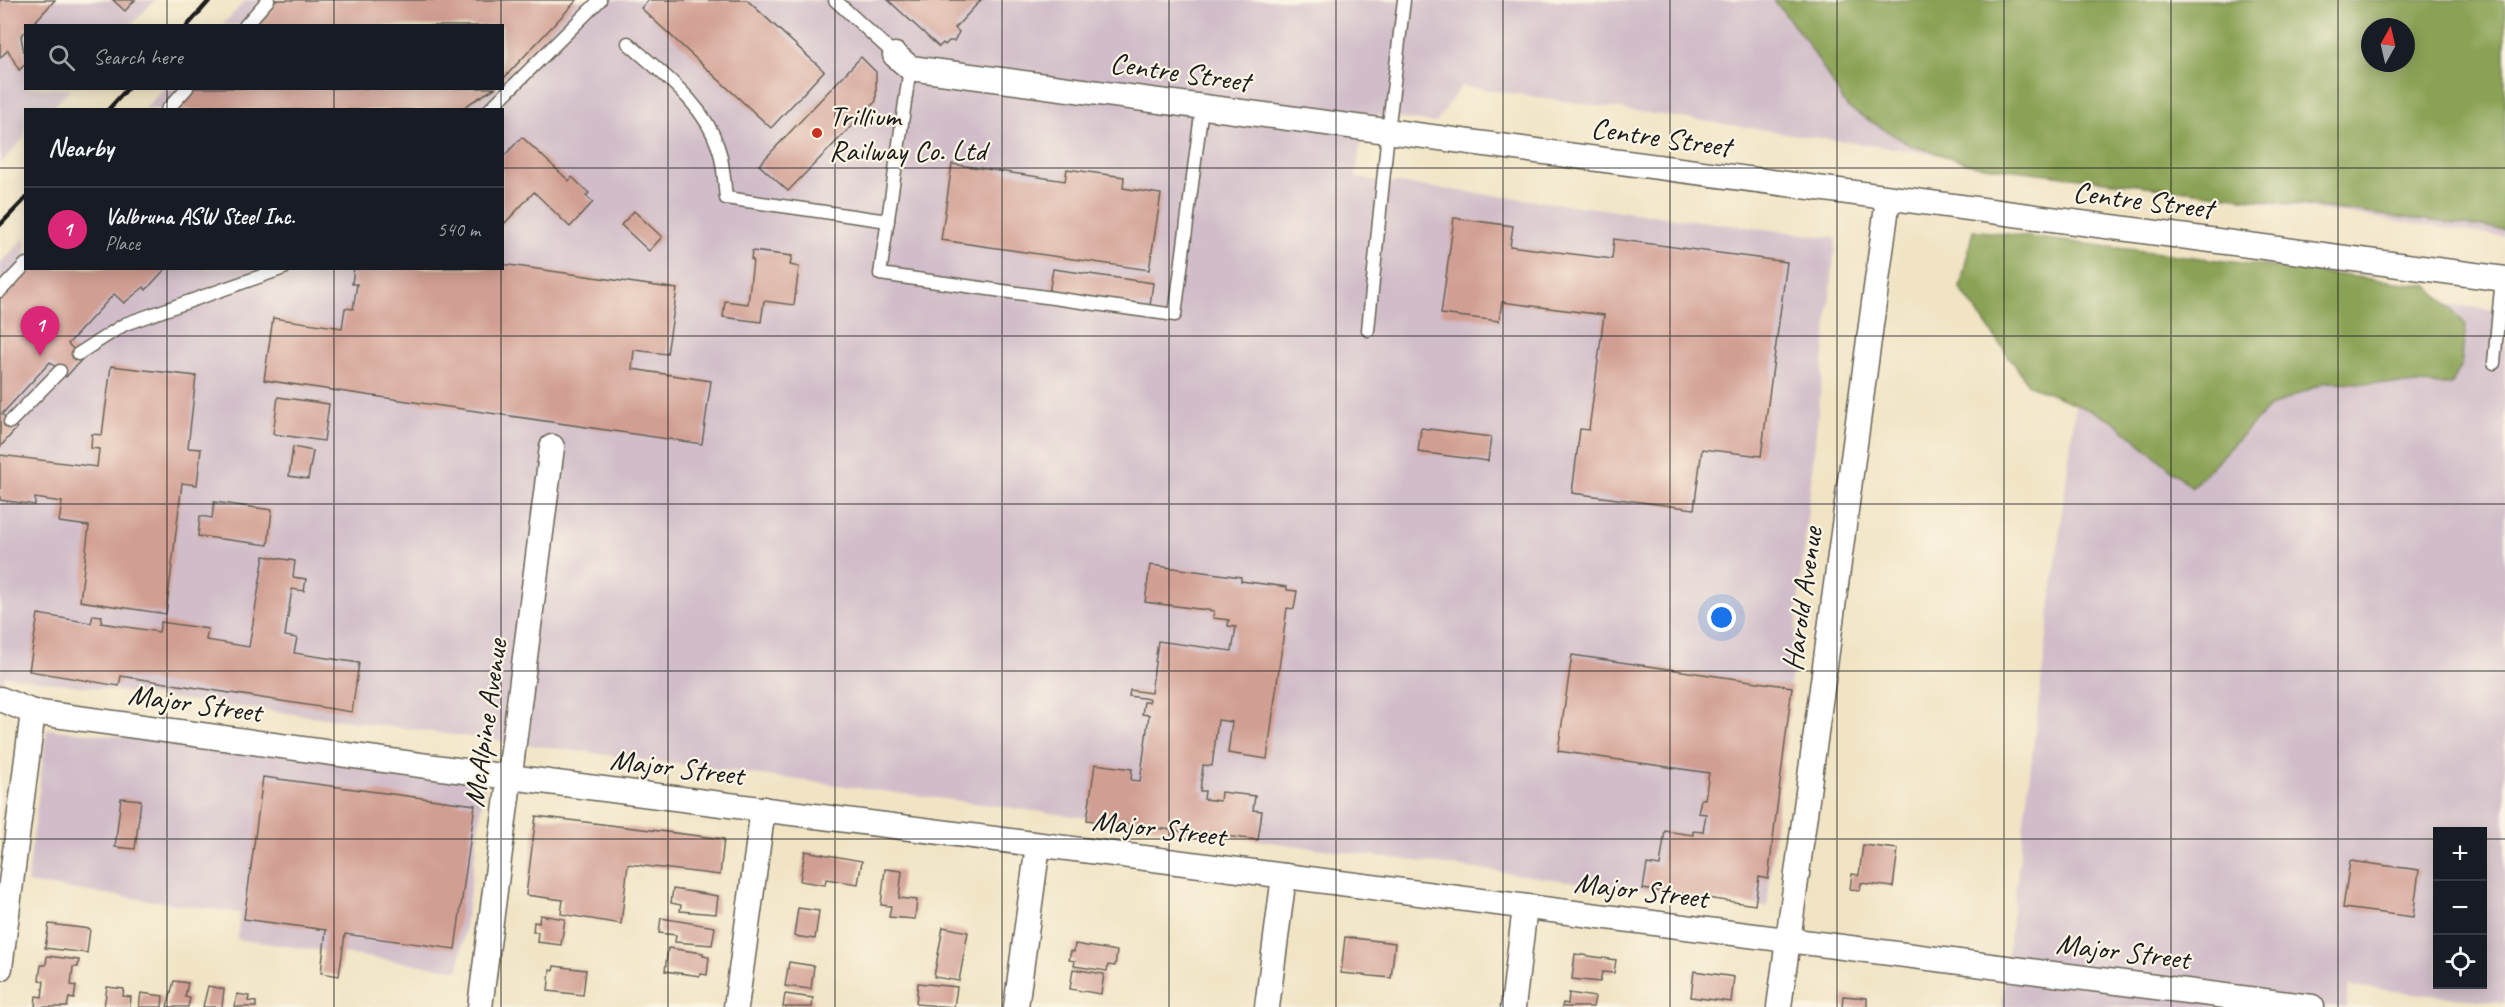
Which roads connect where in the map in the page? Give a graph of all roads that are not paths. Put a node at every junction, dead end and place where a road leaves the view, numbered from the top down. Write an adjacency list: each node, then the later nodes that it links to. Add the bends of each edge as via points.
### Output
1 (268, 0): 5 (lane)
2 (600, 0): 11 (lane)
3 (835, 0): 7 (lane)
4 (1404, 0): 12 (lane)
5 (247, 24)
6 (628, 43): 14 (lane, via 705,120 719,149 726,198)
7 (902, 62): 9 (street, Centre Street); 14 (lane)
8 (185, 90): 10 (lane)
9 (1202, 107): 12 (street, Centre Street); 14 (lane, via 1175,315 880,274)
10 (170, 108)
11 (491, 108)
12 (1388, 132): 13 (street, Centre Street); 19 (lane)
13 (1888, 199): 17 (street, Centre Street); 32 (street, Harold Avenue)
14 (888, 221)
15 (24, 266): 18 (lane)
16 (278, 270): 20 (lane, via 125,324)
17 (2504, 279): 21 (lane)
18 (0, 291)
19 (1368, 330)
20 (78, 354)
21 (2494, 363)
22 (60, 371): 23 (lane)
23 (10, 422)
24 (552, 447): 27 (street, McAlpine Avenue)
25 (0, 699): 26 (street, Major Street)
26 (33, 712): 27 (street, Major Street); 33 (street)
27 (509, 777): 28 (street, Major Street); 34 (street, McAlpine Avenue)
28 (763, 809): 29 (street, Major Street); 35 (street)
29 (1038, 844): 30 (street, Major Street); 36 (street)
30 (1284, 876): 31 (street, Major Street); 37 (street)
31 (1526, 907): 32 (street, Major Street); 38 (street)
32 (1788, 940): 39 (street, Harold Avenue); 40 (street, Major Street)
33 (0, 968)
34 (480, 1007)
35 (736, 1007)
36 (1016, 1007)
37 (1267, 1007)
38 (1513, 1007)
39 (1779, 1007)
40 (2312, 1007)

